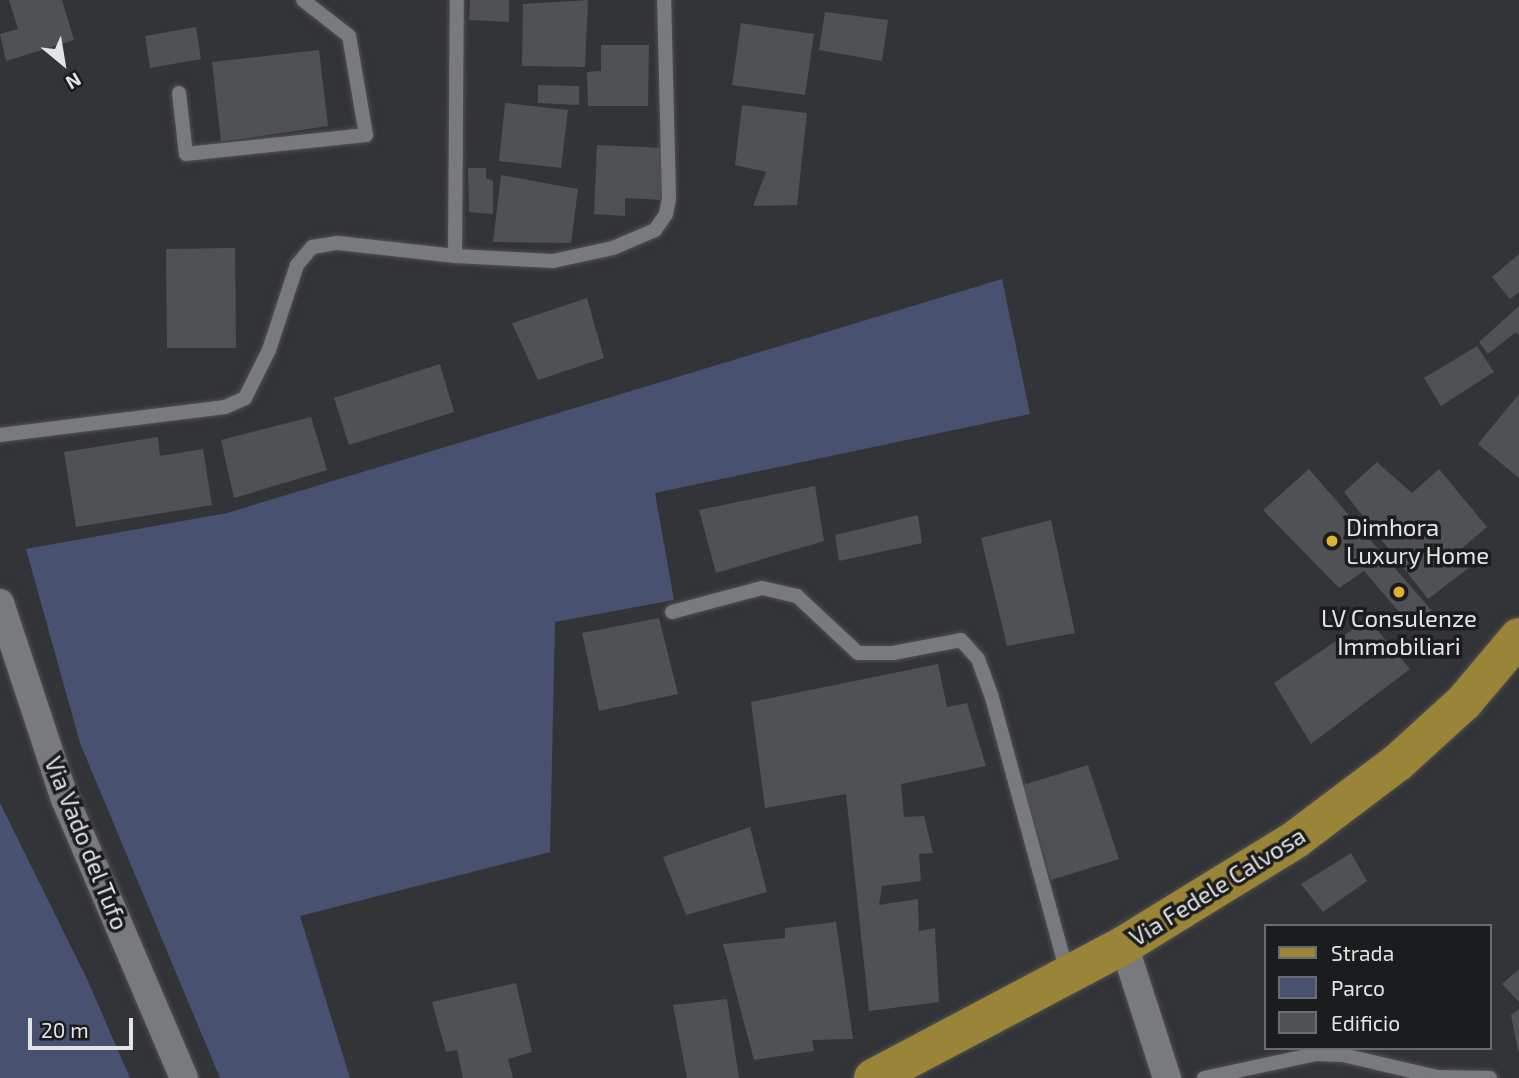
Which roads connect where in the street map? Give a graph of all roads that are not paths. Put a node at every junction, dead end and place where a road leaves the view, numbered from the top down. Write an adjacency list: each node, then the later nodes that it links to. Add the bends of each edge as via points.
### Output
1 (303, 0): 4 (lane, via 349,36 366,135 186,154)
2 (457, 0): 5 (lane)
3 (664, 0): 5 (lane, via 668,199 666,214 655,229 613,248 553,261)
4 (179, 93)
5 (455, 256): 6 (lane, via 338,243 312,247 297,265 269,350 245,398 225,407)
6 (0, 435)
7 (0, 603): 12 (street, Via Vado del Tufo, via 65,799)
8 (673, 612): 11 (lane, via 762,588 797,596 858,653 893,653 961,640 978,659 991,694)
9 (1519, 637): 10 (main road, Via Fedele Calvosa, via 1464,702 1397,763 1296,839)
10 (1125, 945): 11 (main road, Via Fedele Calvosa); 14 (street)
11 (1068, 975): 13 (main road, Via Fedele Calvosa)
12 (184, 1078)
13 (873, 1078)
14 (1167, 1078)
15 (1205, 1078): 16 (lane, via 1316,1054 1343,1055 1437,1077)
16 (1490, 1078)

